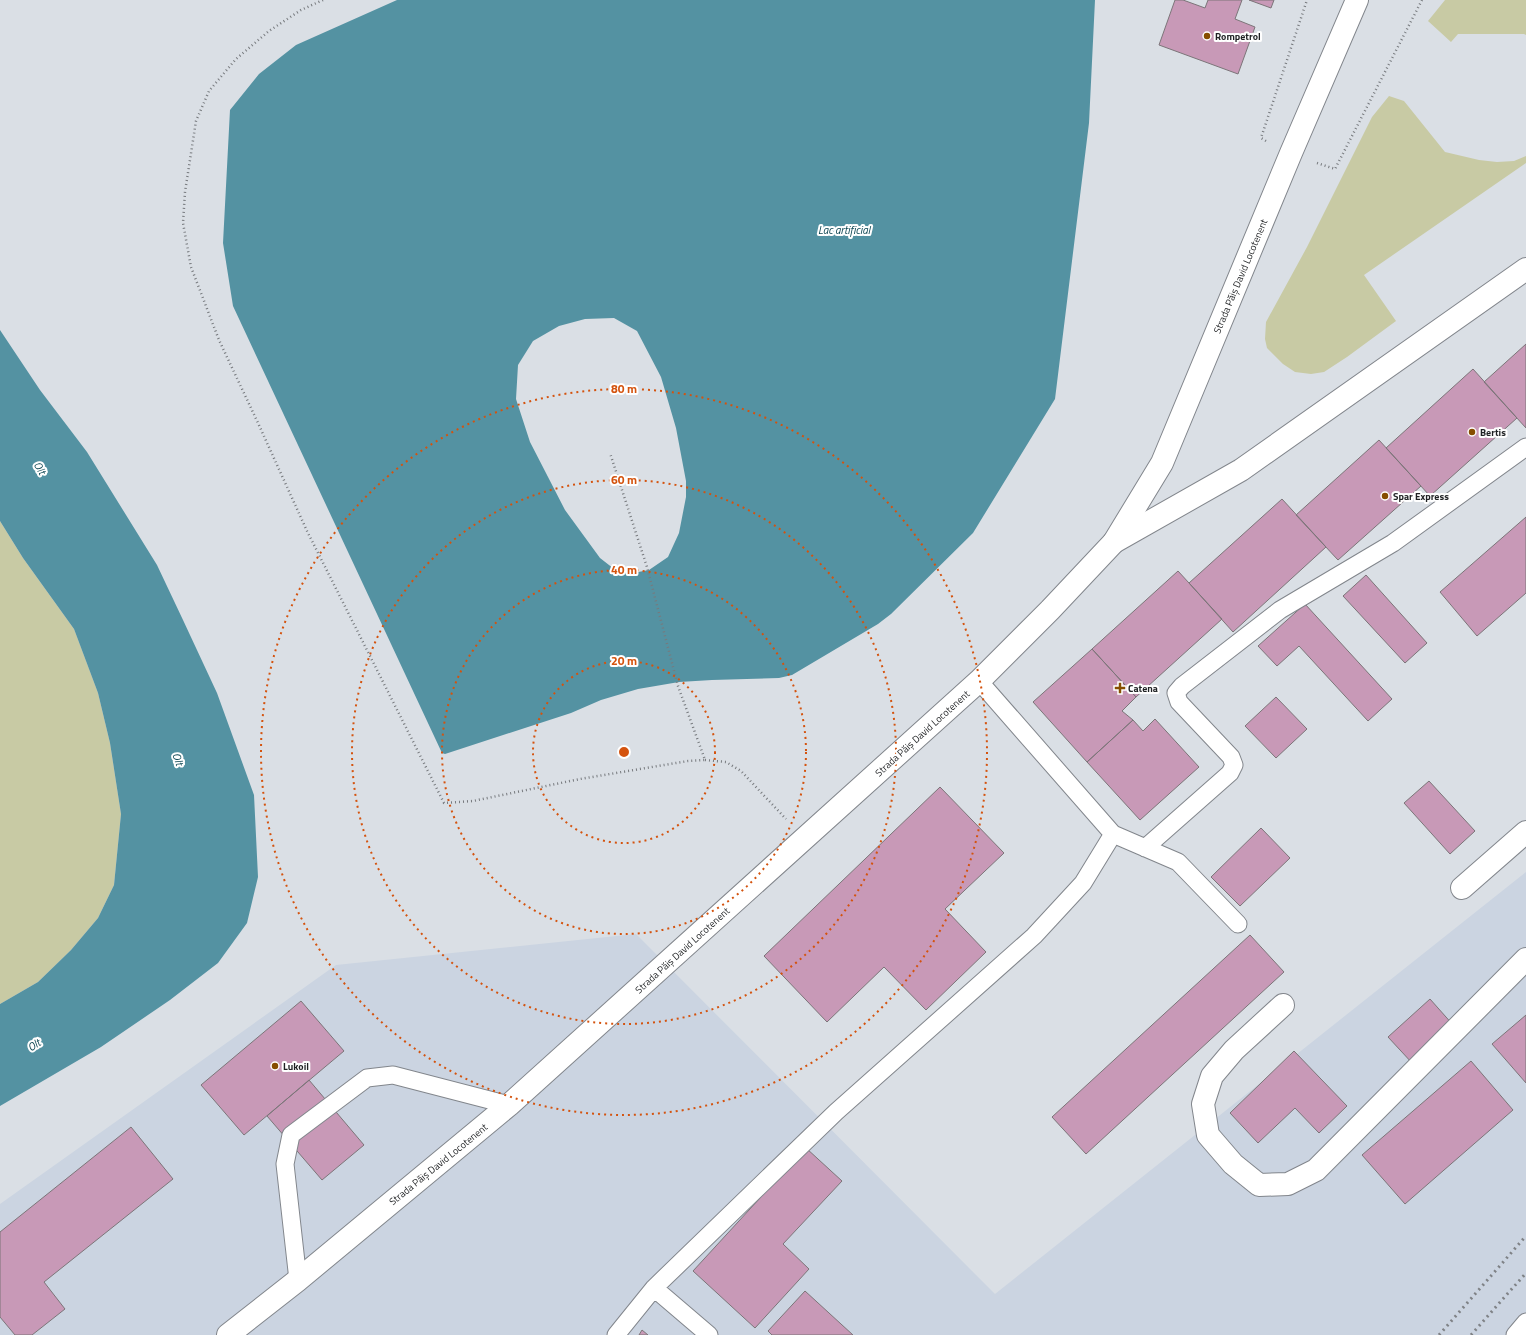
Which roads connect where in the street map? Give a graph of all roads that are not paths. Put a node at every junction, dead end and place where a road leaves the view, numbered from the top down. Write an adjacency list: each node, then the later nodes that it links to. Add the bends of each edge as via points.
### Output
1 (1354, 1): 4 (main road, Strada Păiș David Locotenent, via 1162,463)
2 (1526, 269): 4 (main road, Strada Păiș David Locotenent, via 1241,470)
3 (1526, 446): 8 (lane, via 1393,543 1280,610 1182,686 1176,693 1179,702 1231,757 1234,765 1230,773)
4 (1114, 542): 5 (main road, Strada Păiș David Locotenent)
5 (979, 681): 7 (lane); 13 (main road, Strada Păiș David Locotenent)
6 (1526, 832): 9 (main road)
7 (1113, 834): 8 (lane); 15 (lane, via 1083,883 1034,936 836,1112)
8 (1145, 848): 10 (lane, via 1178,862)
9 (1462, 888)
10 (1238, 924)
11 (1526, 959): 12 (main road, via 1316,1170 1288,1184 1259,1185 1233,1164 1208,1135 1203,1104 1212,1076 1234,1050)
12 (1283, 1005)
13 (510, 1106): 14 (main road, Strada Păiș David Locotenent); 14 (lane, via 393,1074 367,1078 291,1135 285,1164)
14 (298, 1280): 17 (main road, Strada Păiș David Locotenent)
15 (654, 1288): 18 (lane); 19 (lane)
16 (1526, 1322): 20 (lane)
17 (228, 1335)
18 (616, 1335)
19 (709, 1335)
20 (1515, 1335)

